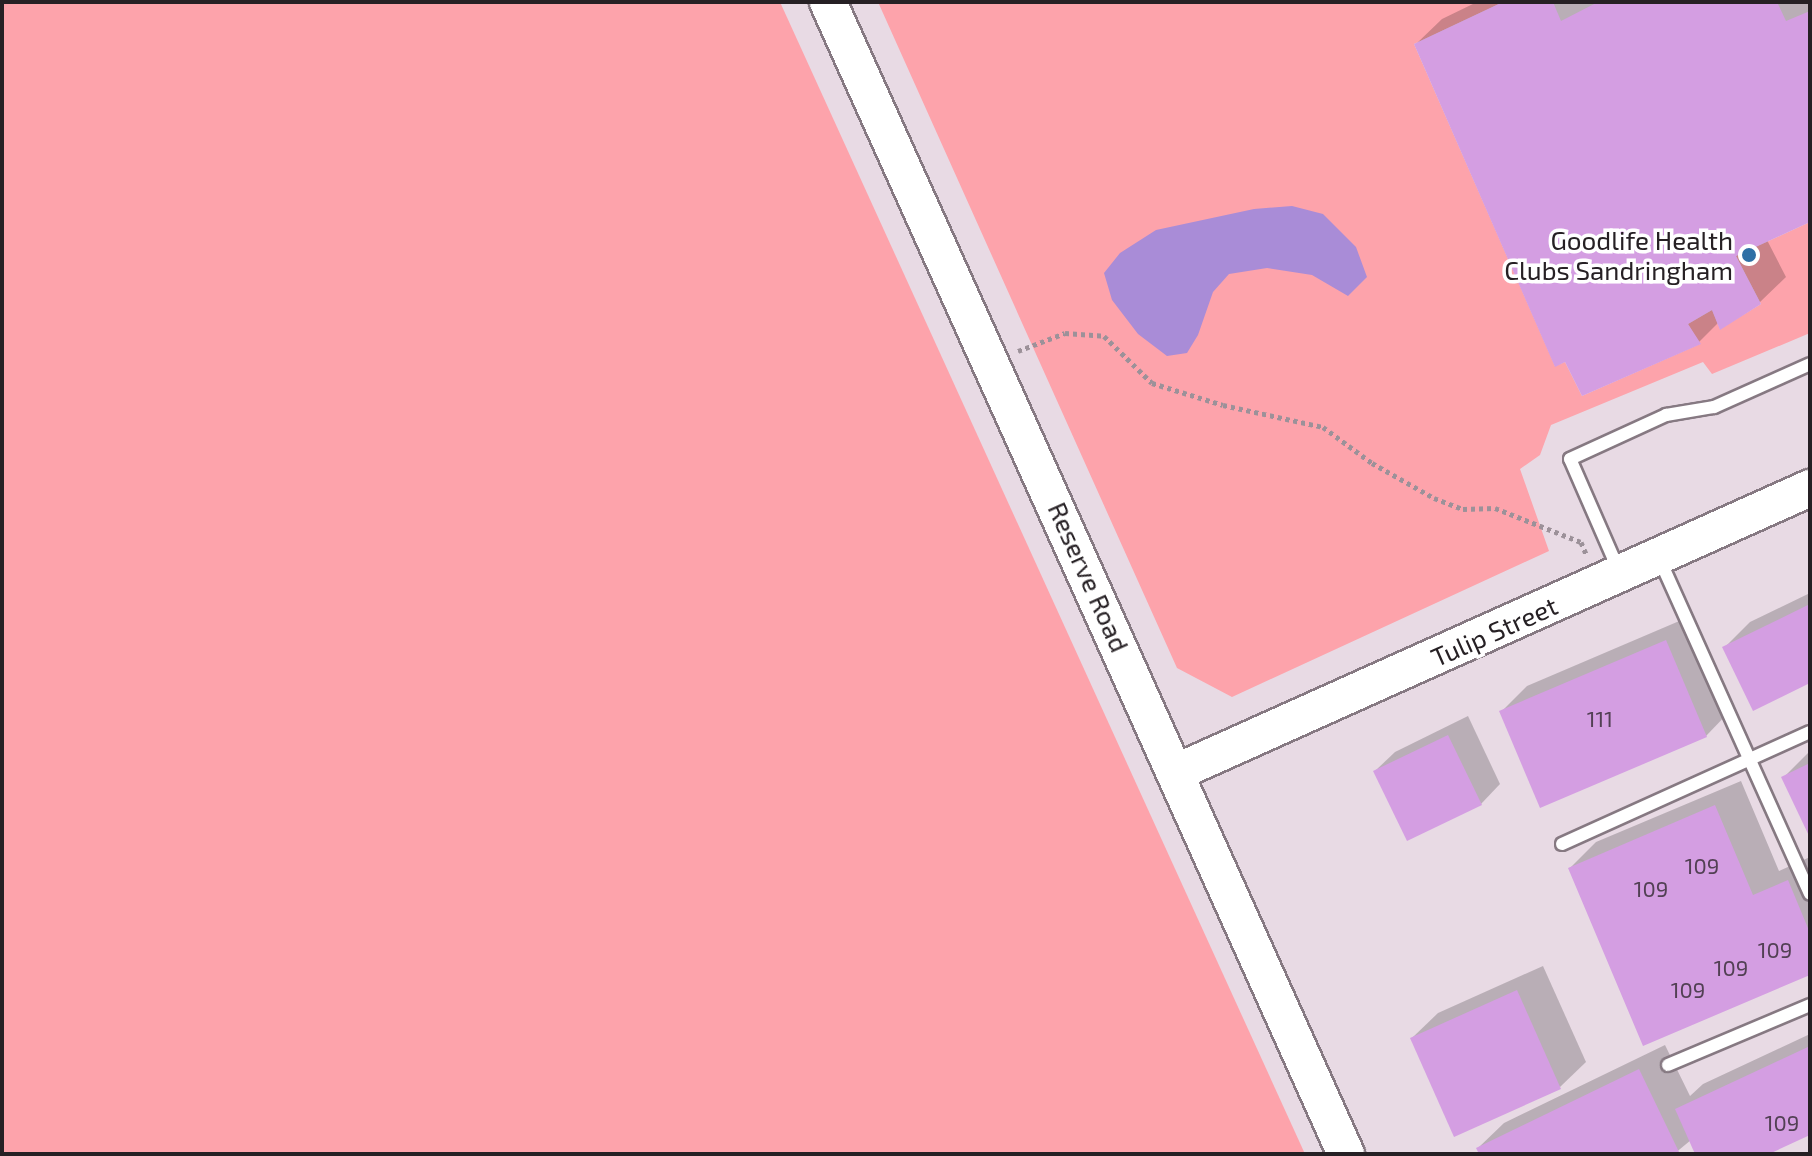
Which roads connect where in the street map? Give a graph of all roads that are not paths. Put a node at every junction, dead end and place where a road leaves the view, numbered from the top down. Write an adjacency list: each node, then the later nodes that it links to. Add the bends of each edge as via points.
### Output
1 (828, 2): 8 (street, Reserve Road)
2 (1810, 364): 5 (lane, via 1714,407 1666,415 1570,459)
3 (1810, 488): 4 (street, Tulip Street)
4 (1659, 557): 5 (street, Tulip Street); 7 (lane)
5 (1610, 579): 8 (street, Tulip Street)
6 (1810, 732): 7 (lane)
7 (1750, 760): 9 (lane); 10 (lane)
8 (1177, 772): 13 (street, Reserve Road)
9 (1562, 844)
10 (1810, 894)
11 (1810, 1005): 12 (lane)
12 (1668, 1065)
13 (1346, 1154)

